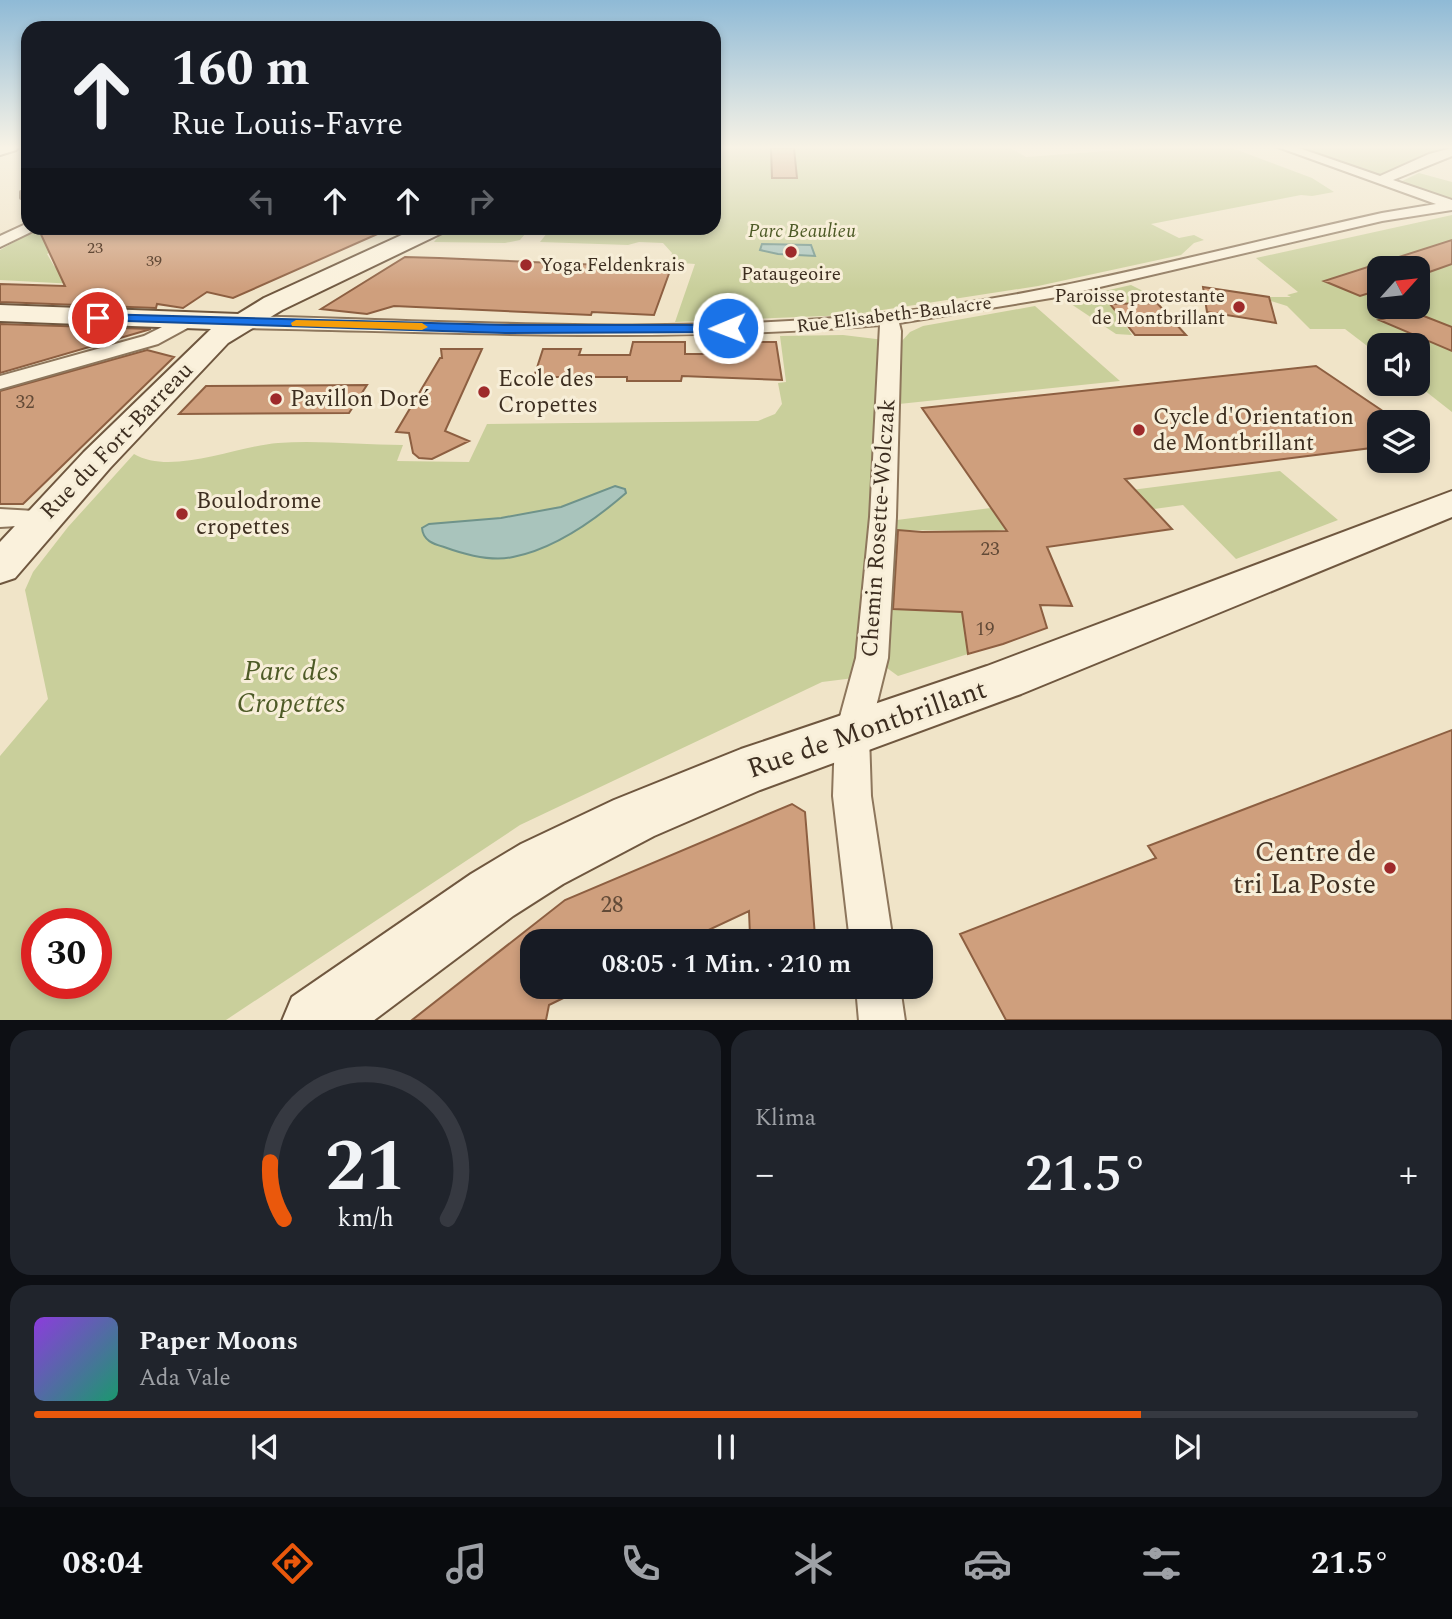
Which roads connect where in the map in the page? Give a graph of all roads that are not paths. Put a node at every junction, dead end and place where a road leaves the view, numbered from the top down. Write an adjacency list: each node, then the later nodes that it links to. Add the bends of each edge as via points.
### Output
1 (1417, 194): 2 (street)
2 (1452, 205): 7 (street, Rue Elisabeth-Baulacre, via 1047,294)
3 (21, 232): 5 (street)
4 (419, 235): 9 (main road, Rue du Fort-Barreau)
5 (0, 242)
6 (0, 313): 8 (main road)
7 (888, 319): 9 (street, Rue Elisabeth-Baulacre, via 782,327 594,330); 15 (street, Chemin Rosette-Wolczak, via 883,517 872,659)
8 (186, 321): 9 (main road); 10 (street, via 151,340)
9 (241, 322): 13 (main road, Rue du Fort-Barreau, via 190,364)
10 (0, 383)
11 (1452, 503): 15 (main road, Rue de Montbrillant)
12 (0, 518): 13 (street)
13 (43, 518): 14 (main road, Rue du Fort-Barreau)
14 (0, 568)
15 (852, 735): 16 (street, Chemin Rosette-Wolczak, via 852,796); 18 (main road, Rue de Montbrillant, via 694,792 542,864)
16 (870, 929)
17 (879, 999): 19 (street)
18 (316, 1020)
19 (882, 1020)

